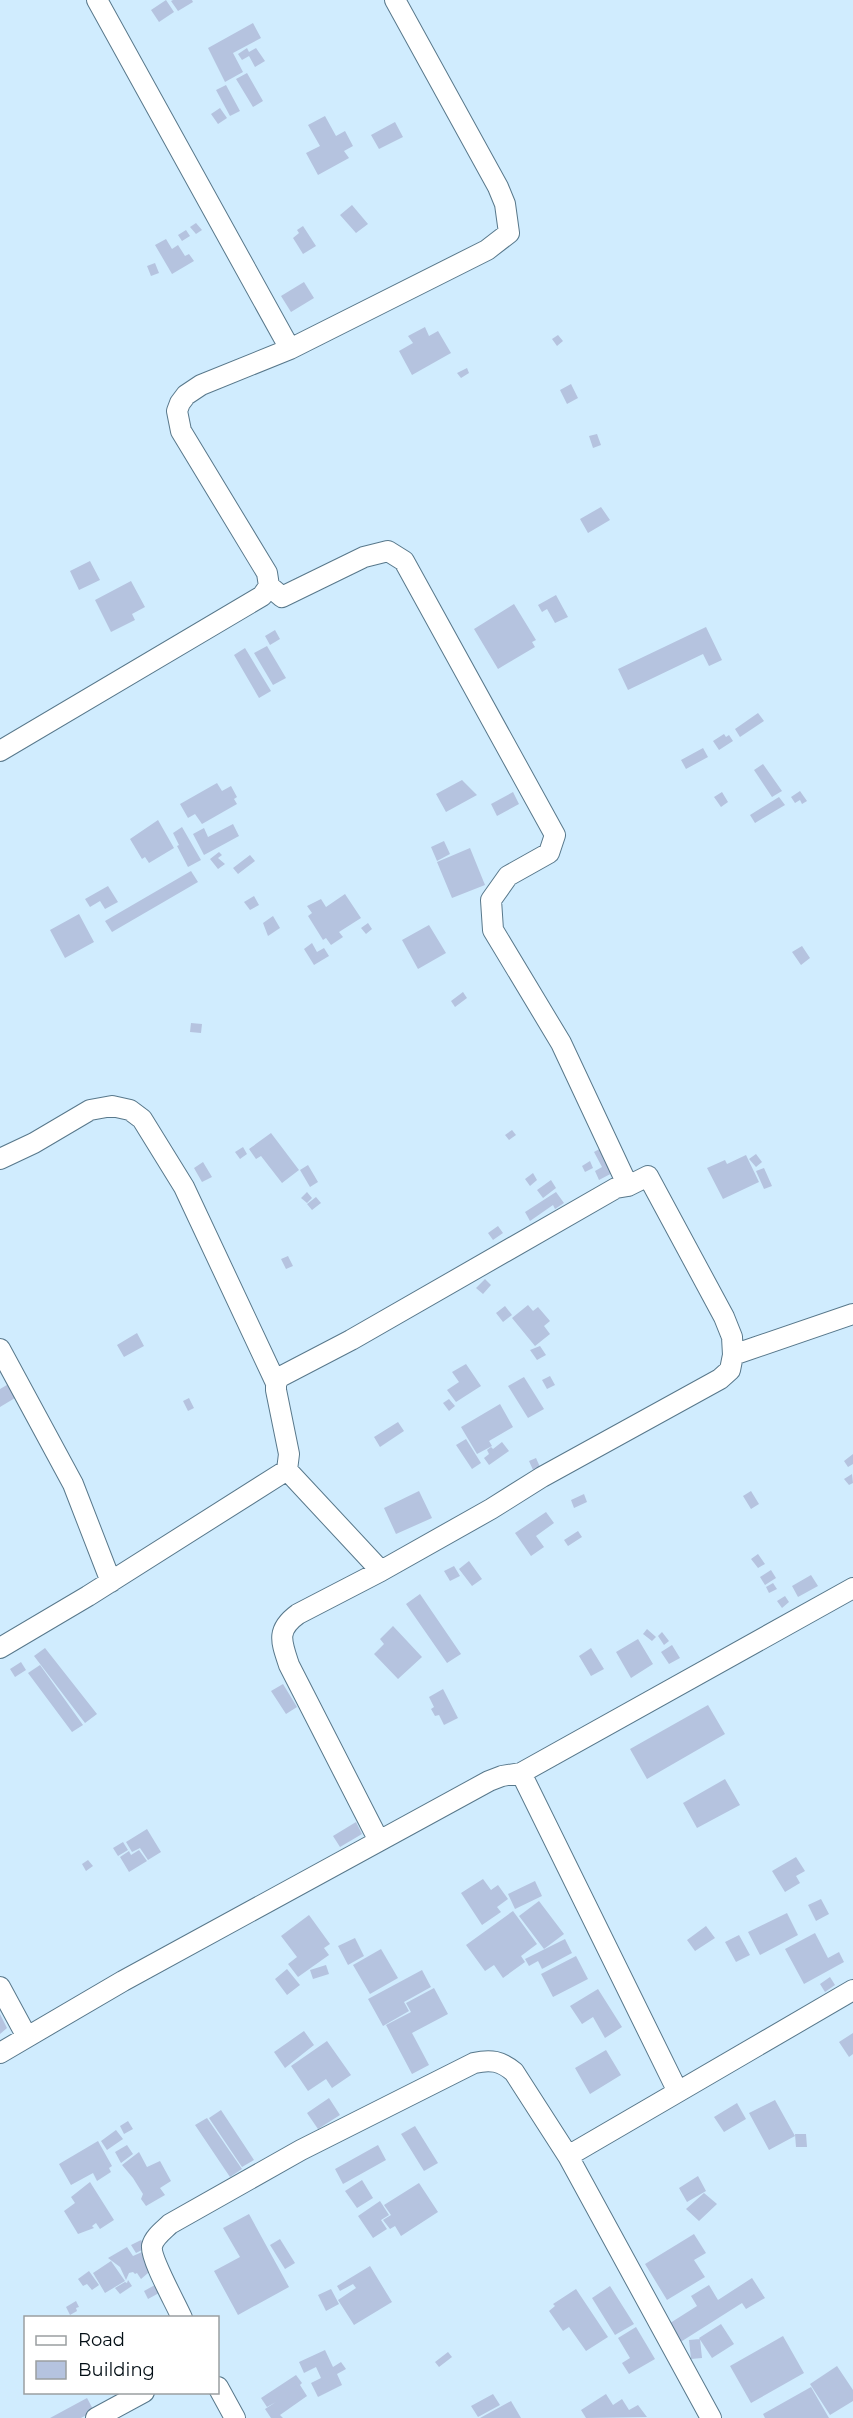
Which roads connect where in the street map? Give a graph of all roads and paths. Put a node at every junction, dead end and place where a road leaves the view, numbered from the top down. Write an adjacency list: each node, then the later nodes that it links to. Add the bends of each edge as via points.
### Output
1 (97, 0): 3 (street)
2 (395, 0): 3 (street, via 498,188 505,204 509,233 487,250)
3 (290, 349): 4 (street, via 201,385 186,394 177,411 181,431 267,573)
4 (269, 586): 5 (street, via 262,596); 7 (street, via 282,597 364,557 388,551 404,561 555,835 549,853 508,876 491,900 493,930 561,1043)
5 (0, 751)
6 (0, 1159): 11 (street, via 90,1110 112,1106 130,1110 142,1119 184,1187)
7 (628, 1186): 10 (street, via 648,1176 724,1317 732,1337); 11 (street, via 616,1188 492,1257 280,1377)
8 (853, 1314): 10 (street)
9 (0, 1348): 14 (street, via 73,1484)
10 (733, 1355): 13 (street, via 730,1370 720,1379)
11 (276, 1383): 12 (street, via 289,1454)
12 (287, 1470): 13 (street); 14 (street)
13 (381, 1571): 18 (street, via 298,1614 287,1622 282,1633 289,1665)
14 (111, 1582): 16 (street)
15 (853, 1588): 17 (street)
16 (0, 1648)
17 (521, 1773): 18 (street, via 489,1781); 23 (street)
18 (379, 1841): 21 (street)
19 (0, 1987): 21 (street)
20 (853, 1990): 23 (street)
21 (27, 2037): 22 (street)
22 (0, 2053)
23 (678, 2092): 24 (street)
24 (568, 2156): 25 (street, via 514,2072 494,2060 474,2063 301,2150 159,2234 152,2246 154,2258); 30 (street)
25 (181, 2316)
26 (219, 2389): 29 (street)
27 (140, 2394): 28 (street)
28 (96, 2418)
29 (235, 2418)
30 (711, 2418)

